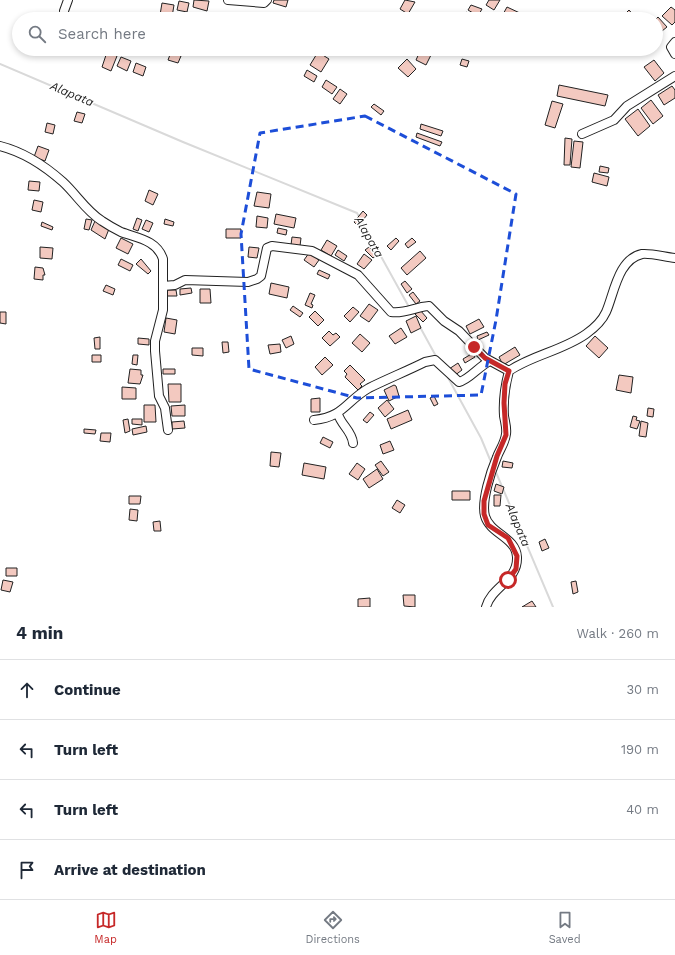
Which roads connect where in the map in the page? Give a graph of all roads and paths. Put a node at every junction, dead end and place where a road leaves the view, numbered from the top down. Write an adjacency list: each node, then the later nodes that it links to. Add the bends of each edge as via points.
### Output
1 (68, 0): 4 (street)
2 (228, 0): 3 (street, via 264,3)
3 (267, 0)
4 (64, 11)
5 (675, 42): 6 (street, via 671,47)
6 (675, 54)
7 (675, 76): 8 (street, via 627,106 614,120)
8 (582, 134)
9 (0, 146): 11 (street, via 24,154 49,171 64,183 82,205 101,220 155,246 163,259)
10 (675, 258): 13 (street, via 641,254 623,267 606,313 586,334 557,350 522,362)
11 (163, 286): 12 (street, via 175,285 184,280 248,282 261,276 267,248 272,246 312,251 358,275 391,312 403,314 418,307 429,306); 16 (street, via 163,310 155,351 159,396 167,417)
12 (490, 361): 13 (street); 14 (street, via 479,366 464,381 459,382 435,360 425,362 369,388)
13 (509, 371): 18 (street, via 504,403 506,435 484,501 484,514 488,525 508,538 517,556 516,569 492,594)
14 (338, 414): 15 (street); 17 (street)
15 (314, 420)
16 (168, 430)
17 (353, 443)
18 (486, 607)

